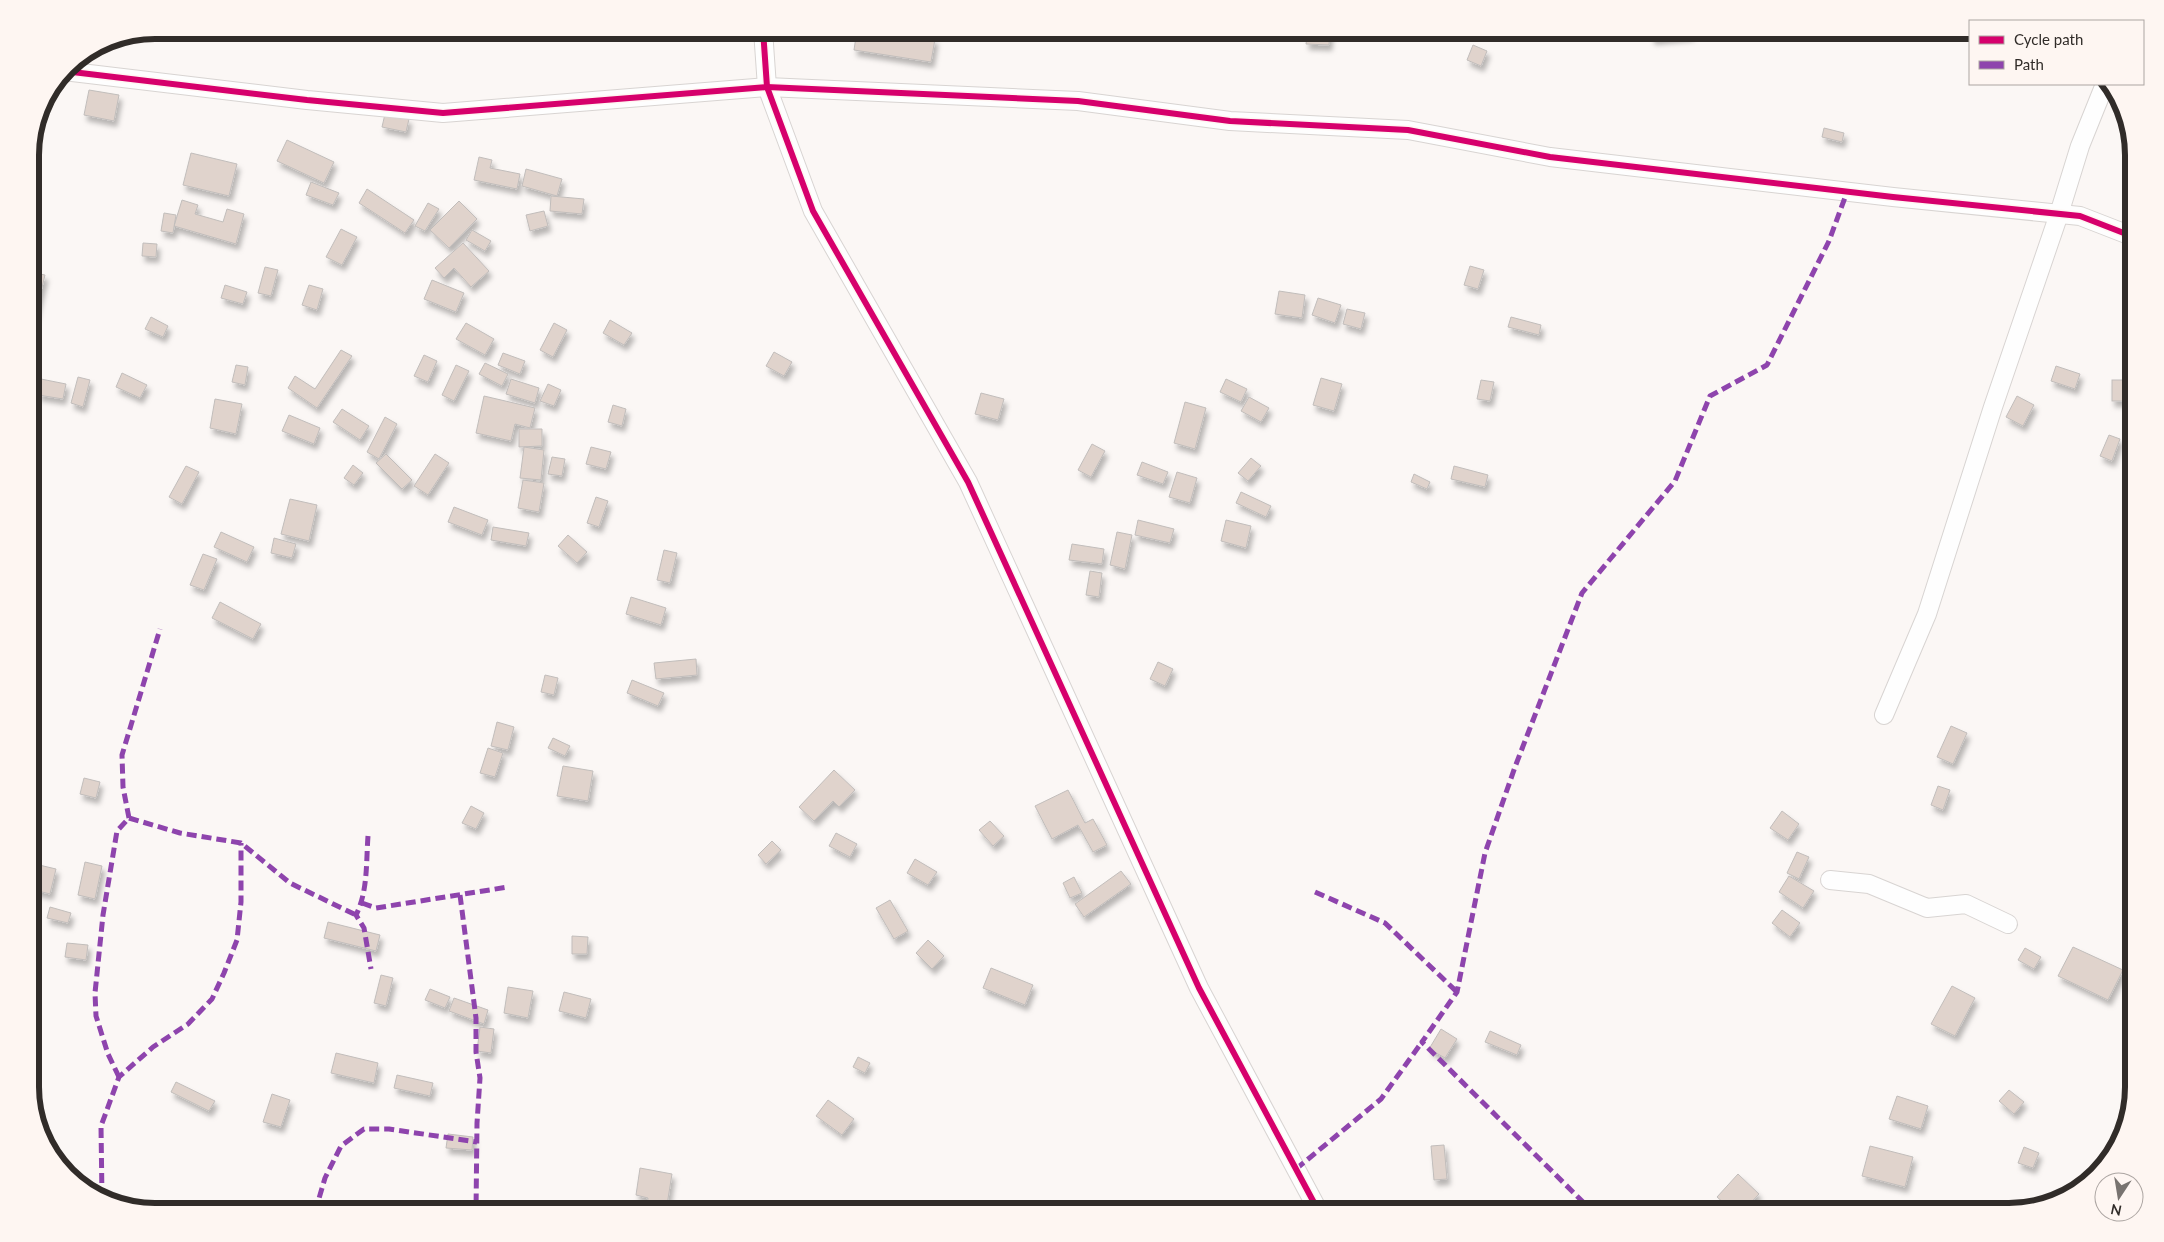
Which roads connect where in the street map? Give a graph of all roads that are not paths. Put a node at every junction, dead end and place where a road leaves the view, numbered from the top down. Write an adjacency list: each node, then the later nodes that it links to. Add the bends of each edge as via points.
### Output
1 (764, 39): 3 (street)
2 (74, 72): 3 (street, via 443,113)
3 (767, 87): 5 (street, via 1078,101 1230,121 1408,130 1550,157 1893,198); 10 (street, via 813,211 968,482 1199,988)
4 (2103, 87): 5 (street)
5 (2059, 214): 6 (street, via 2080,216); 7 (street, via 1992,406 1927,614)
6 (2125, 234)
7 (1884, 715)
8 (1830, 880): 9 (street, via 1868,884 1927,908 1966,904)
9 (2008, 924)
10 (1315, 1203)

